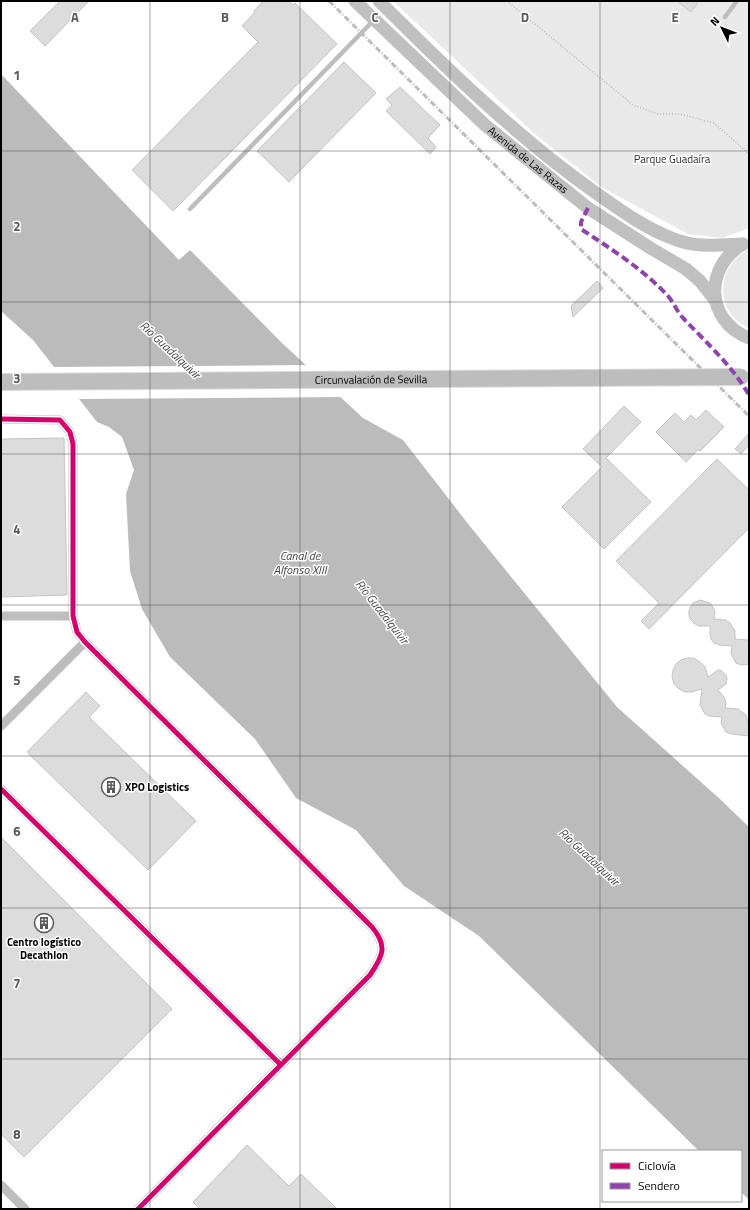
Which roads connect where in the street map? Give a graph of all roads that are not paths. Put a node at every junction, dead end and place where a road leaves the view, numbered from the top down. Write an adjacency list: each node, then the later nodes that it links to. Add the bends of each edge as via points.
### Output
1 (355, 1): 5 (main road, Avenida de Las Razas)
2 (379, 1): 7 (main road, Avenida de Las Razas, via 492,109 560,167 632,219 674,240 702,246)
3 (737, 1): 4 (lane)
4 (725, 17)
5 (374, 20): 6 (lane); 8 (main road, Avenida de Las Razas, via 485,125 588,208 686,269)
6 (190, 209)
7 (746, 243): 8 (main road, via 733,250 720,267 714,289)
8 (716, 300): 9 (main road, via 727,323)
9 (749, 338)
10 (741, 377): 11 (highway, Circunvalación de Sevilla, bridge)
11 (1, 382)
12 (1, 419): 14 (street, via 60,420 70,432 73,444)
13 (1, 616): 14 (street)
14 (73, 616): 15 (street, via 77,632)
15 (85, 642): 16 (street); 18 (street, via 380,936 383,948 380,962)
16 (1, 726)
17 (1, 789): 18 (street)
18 (281, 1065): 21 (street)
19 (1, 1185): 20 (street)
20 (25, 1209)
21 (138, 1209)

